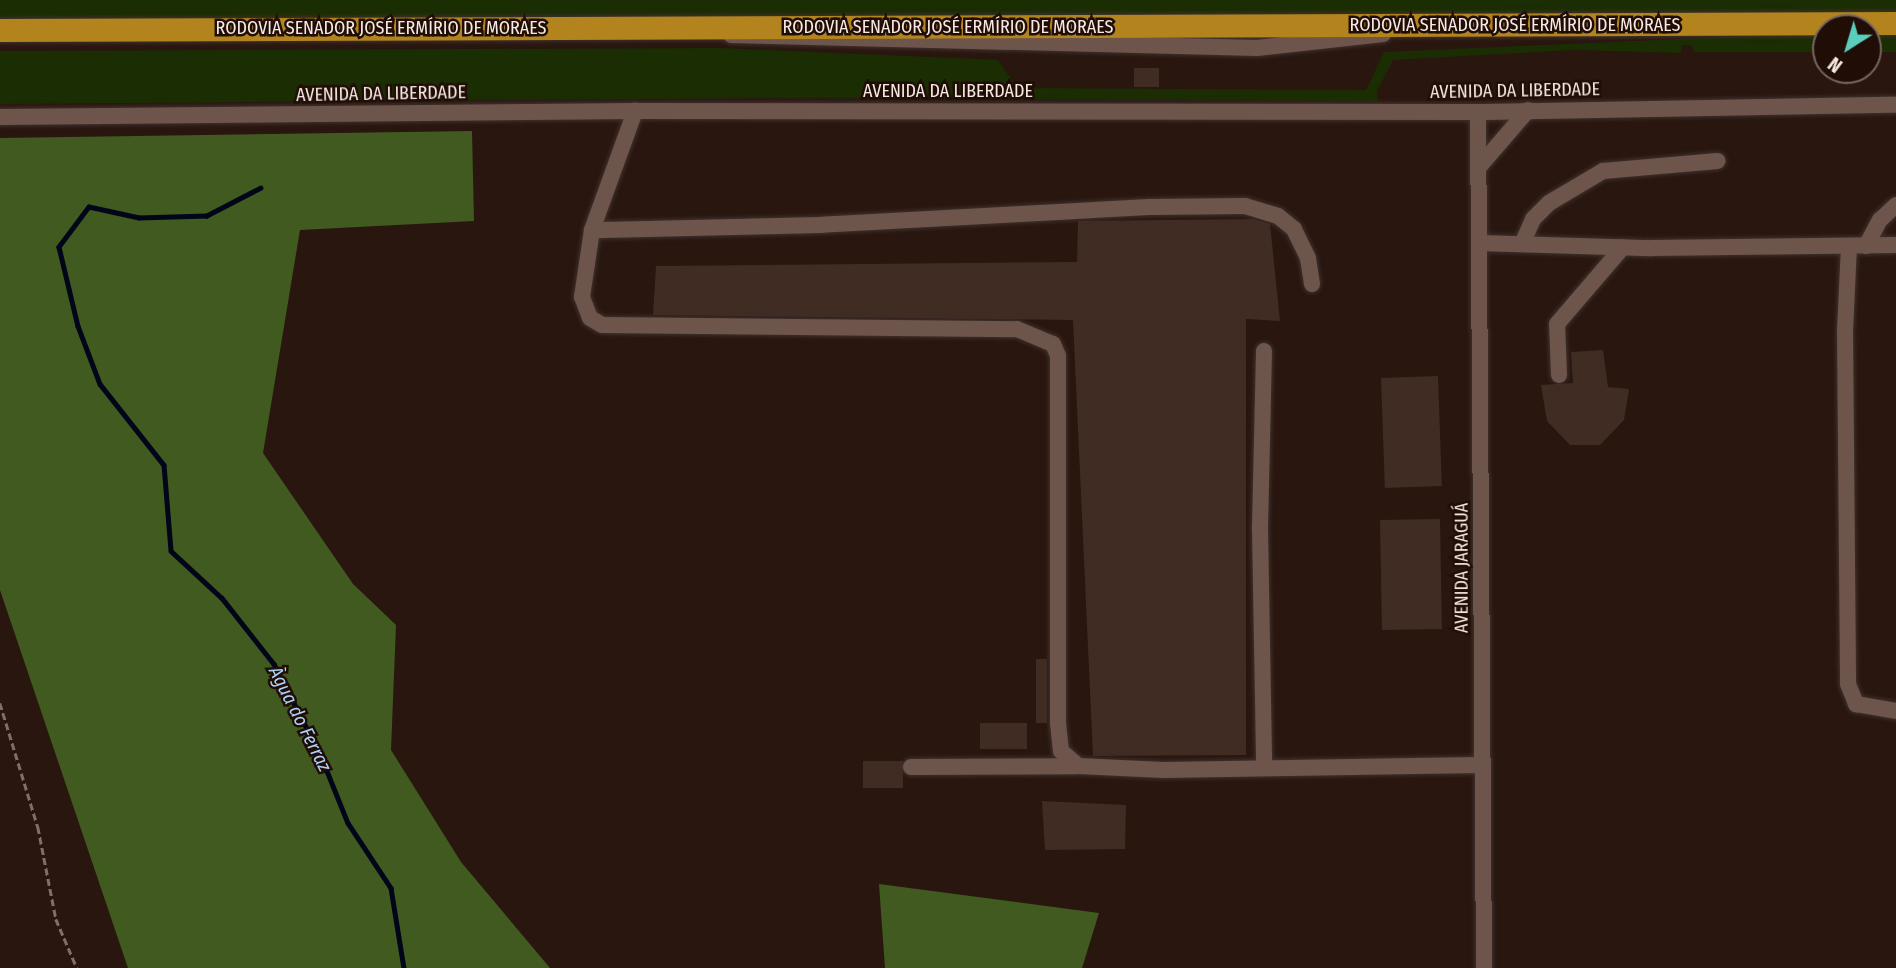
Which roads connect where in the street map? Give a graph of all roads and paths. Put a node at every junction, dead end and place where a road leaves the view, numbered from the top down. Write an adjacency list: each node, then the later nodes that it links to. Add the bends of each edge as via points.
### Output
1 (1896, 23): 2 (highway, RODOVIA SENADOR JOSÉ ERMÍRIO DE MORAES)
2 (0, 30)
3 (1896, 105): 4 (street, AVENIDA DA LIBERDADE)
4 (1528, 110): 6 (street, AVENIDA DA LIBERDADE); 9 (street)
5 (635, 111): 6 (street, AVENIDA DA LIBERDADE); 7 (street, AVENIDA DA LIBERDADE); 11 (street)
6 (1478, 112): 9 (street, AVENIDA JARAGUÁ)
7 (0, 117)
8 (1718, 161): 13 (street, via 1603,172 1549,203 1533,219)
9 (1479, 167): 12 (street, AVENIDA JARAGUÁ)
10 (1896, 205): 16 (street, via 1880,220)
11 (592, 230): 18 (street, via 1245,205 1278,216 1294,229 1308,258); 24 (street, via 582,297 590,318 603,325 1017,328 1053,344 1058,368 1058,723 1061,751)
12 (1479, 243): 13 (street); 23 (street, AVENIDA JARAGUÁ)
13 (1522, 244): 17 (street)
14 (1896, 245): 16 (street)
15 (1849, 246): 16 (street); 17 (street); 22 (street, via 1844,330 1848,684 1856,704)
16 (1866, 246)
17 (1623, 247): 20 (street, via 1557,324)
18 (1312, 284)
19 (1264, 351): 26 (street, via 1260,528)
20 (1559, 375)
21 (0, 703): 27 (path, via 37,827 56,919)
22 (1896, 711)
23 (1483, 765): 26 (street); 28 (street, AVENIDA JARAGUÁ)
24 (1078, 766): 25 (street); 26 (street)
25 (911, 767)
26 (1264, 768)
27 (77, 968)
28 (1484, 968)

